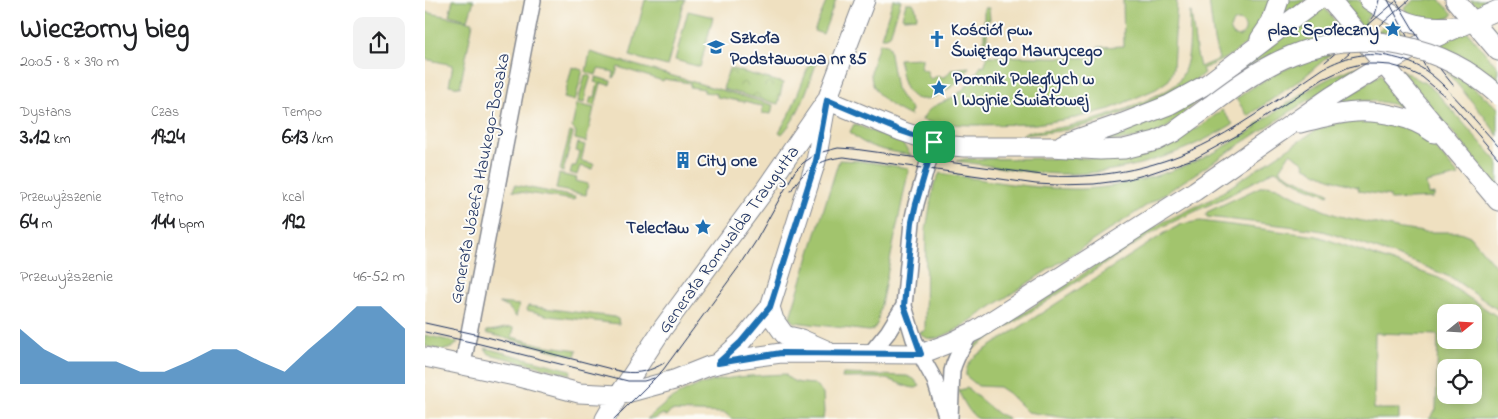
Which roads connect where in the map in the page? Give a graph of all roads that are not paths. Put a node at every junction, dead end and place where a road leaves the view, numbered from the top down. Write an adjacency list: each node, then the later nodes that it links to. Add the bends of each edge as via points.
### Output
1 (533, 0): 28 (street, Generała Józefa Haukego-Bosaka)
2 (865, 0): 14 (main road, Generała Romualda Traugutta)
3 (1279, 0): 11 (main road, via 1271,23)
4 (1318, 0): 11 (main road)
5 (1330, 0): 12 (main road)
6 (1369, 0): 9 (main road, via 1402,20 1420,26)
7 (1455, 0): 9 (main road)
8 (1498, 10): 9 (main road)
9 (1467, 23): 10 (main road); 12 (main road)
10 (1498, 51)
11 (1251, 52): 17 (main road, via 1207,84 1169,105)
12 (1384, 64): 15 (main road); 18 (main road)
13 (1498, 95): 17 (main road, bridge, via 1477,77 1438,56 1406,47 1363,42 1324,45 1293,54 1257,72 1169,135 1139,146 1108,150)
14 (827, 100): 16 (main road); 21 (main road, via 816,161); 29 (main road, Generała Romualda Traugutta, via 663,328)
15 (1289, 126): 18 (main road, via 1347,112 1372,111 1411,119); 22 (main road, via 1195,191)
16 (934, 142): 17 (main road, via 963,147); 20 (street, via 912,222)
17 (1052, 147)
18 (1452, 148): 19 (main road)
19 (1498, 201)
20 (904, 306): 24 (street); 25 (street)
21 (770, 307): 23 (main road, via 784,334); 27 (main road, via 741,342)
22 (971, 334): 25 (main road); 31 (street, via 956,356 951,371)
23 (832, 353): 24 (main road); 27 (main road, via 776,353)
24 (871, 354): 25 (main road)
25 (921, 354): 31 (street, via 935,381)
26 (425, 356): 28 (main road)
27 (718, 363): 29 (main road, via 674,380)
28 (463, 364): 29 (main road, via 579,393)
29 (619, 395): 30 (main road, Generała Romualda Traugutta)
30 (605, 419)
31 (948, 419)

